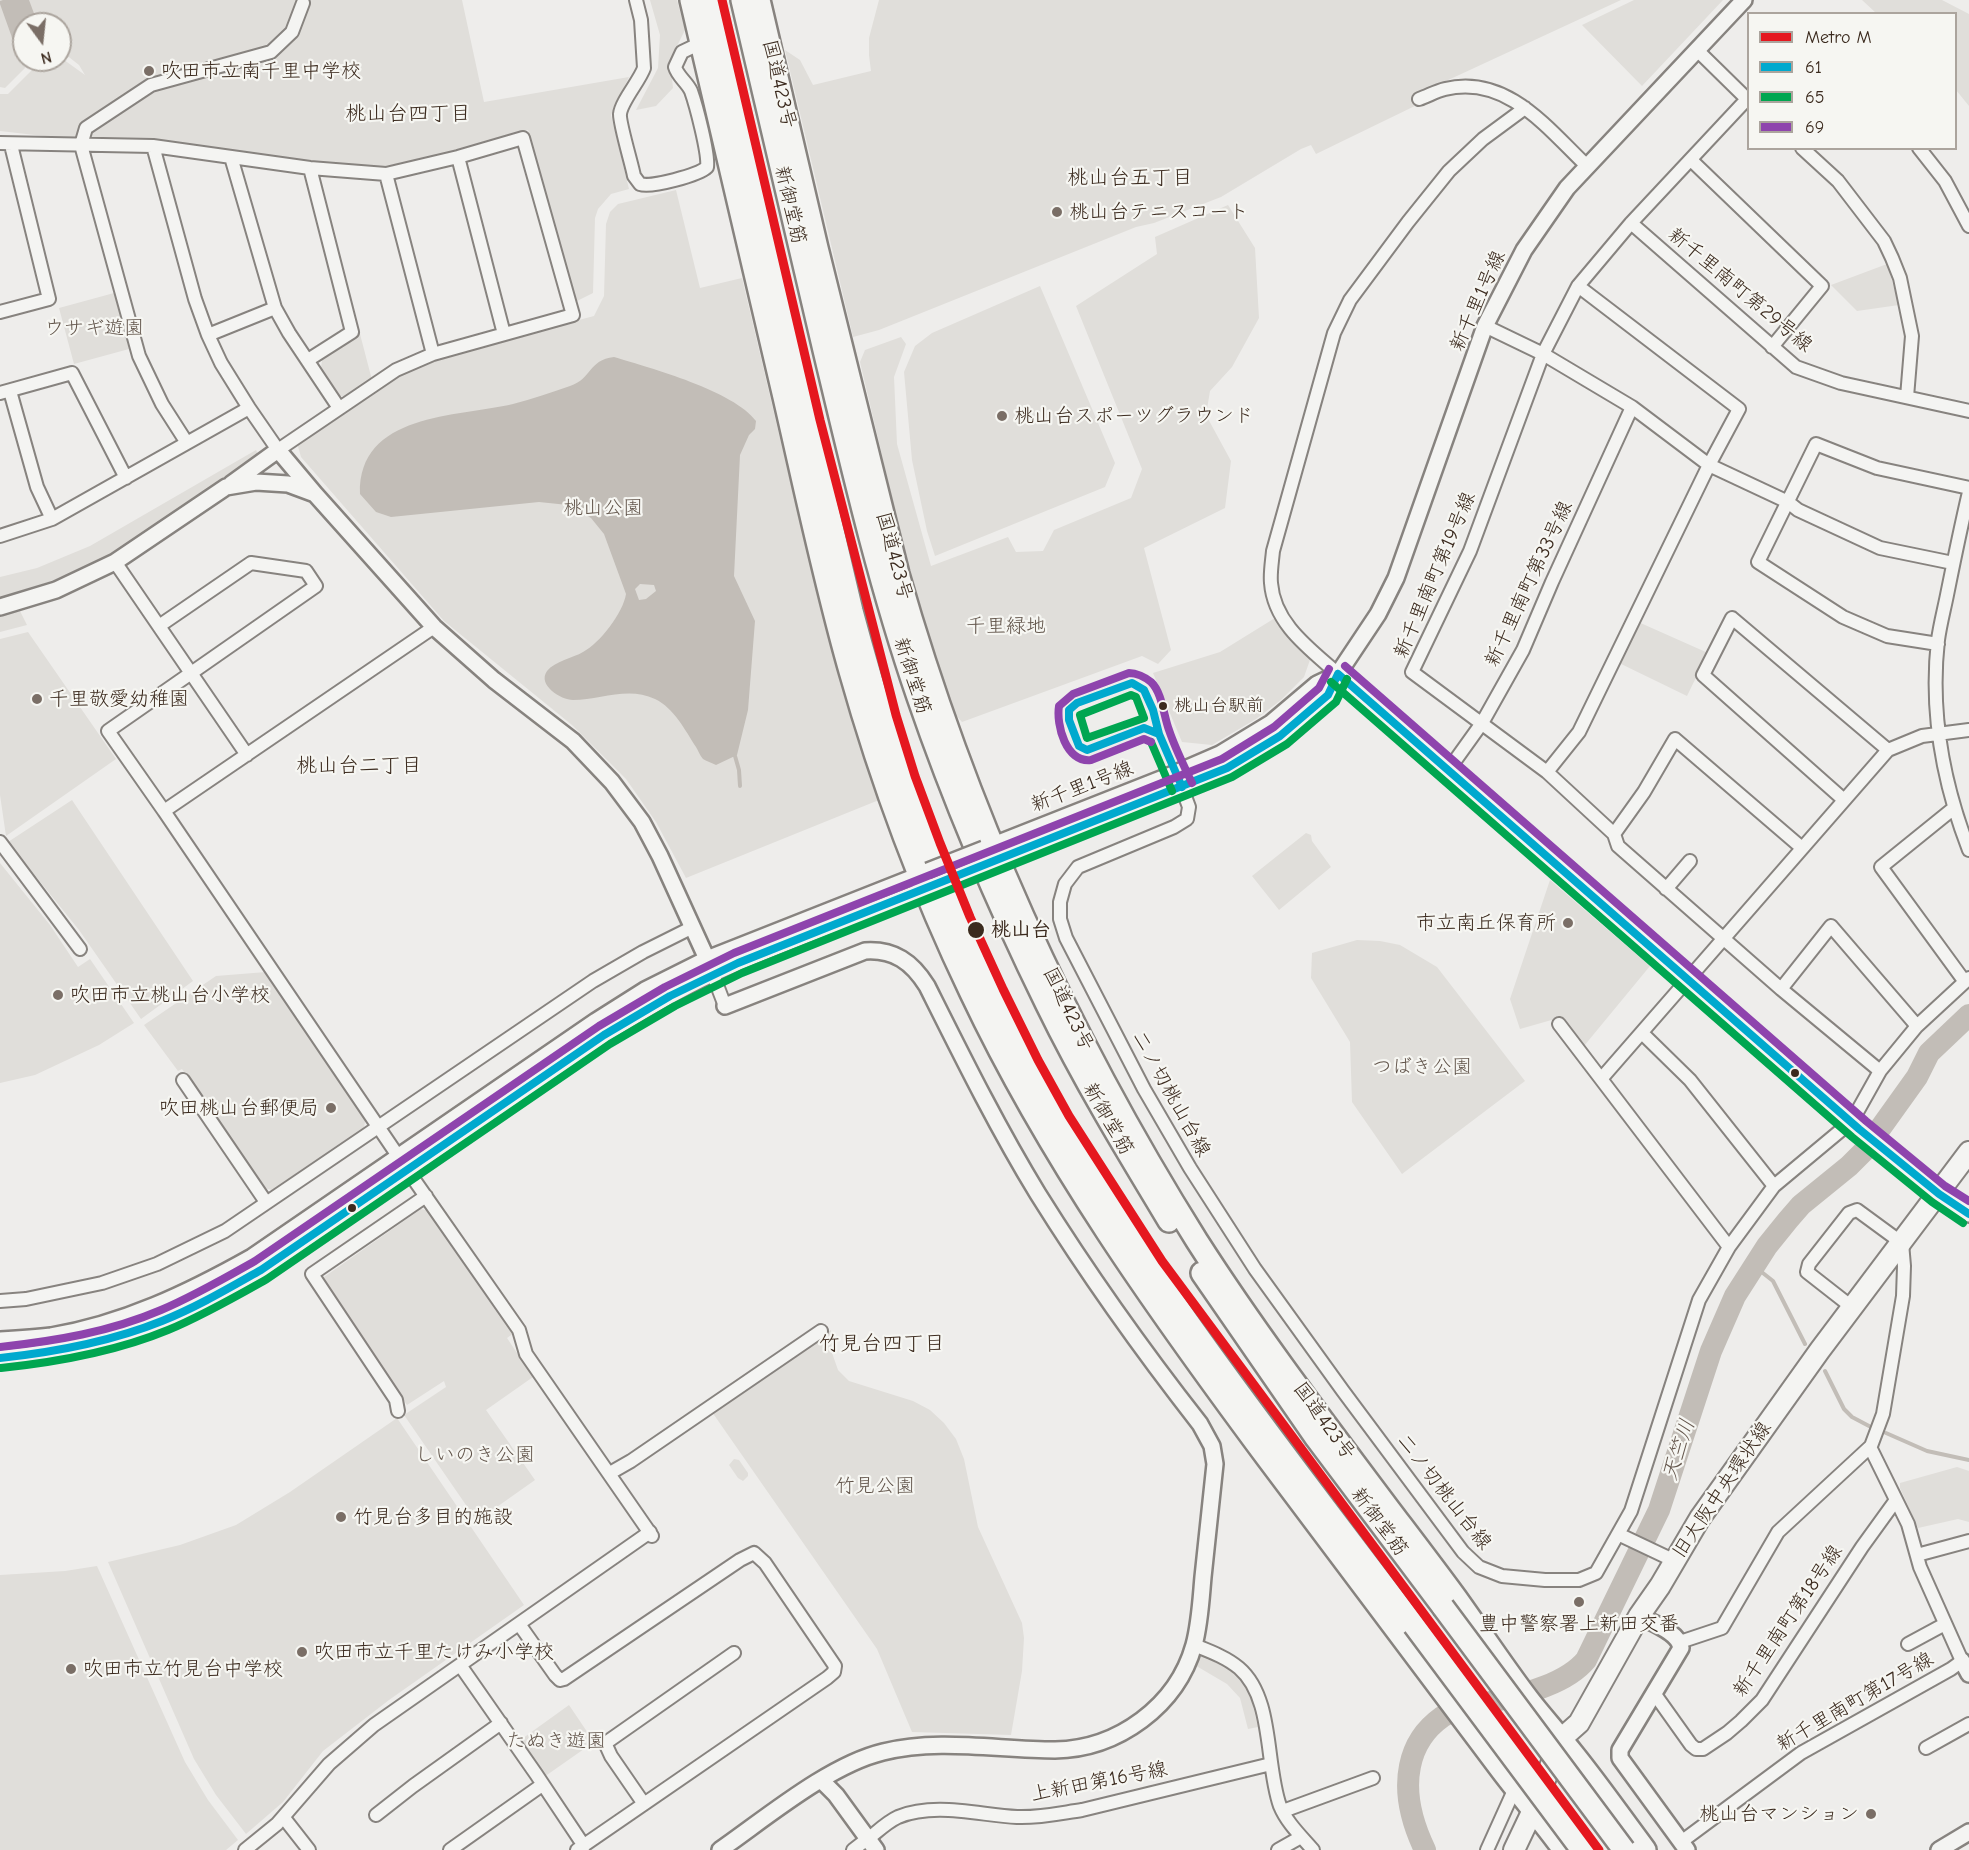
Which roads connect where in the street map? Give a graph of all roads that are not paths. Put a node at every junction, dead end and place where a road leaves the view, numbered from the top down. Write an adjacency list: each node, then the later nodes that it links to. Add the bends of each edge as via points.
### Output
1 (636, 0): 8 (street, via 645,68 620,115 634,176 640,184 669,181 707,167 691,92 675,67 682,52)
2 (691, 0): 8 (highway)
3 (708, 0): 17 (highway, 新御堂筋)
4 (742, 0): 16 (highway, 新御堂筋)
5 (759, 0): 31 (highway, 国道423号)
6 (1744, 0): 9 (street, 新千里1号線)
7 (303, 3): 11 (street, via 292,32 271,52)
8 (701, 43): 32 (highway)
9 (1697, 50): 12 (street); 26 (street, 新千里1号線)
10 (222, 57): 11 (street)
11 (151, 85): 19 (street, via 86,128)
12 (1747, 98)
13 (1419, 99): 15 (street, via 1448,88 1474,87 1501,92)
14 (1747, 100): 25 (street, 新千里南町第19号線)
15 (1526, 108): 26 (street); 66 (street, via 1483,139 1449,171 1350,300 1334,333 1273,551 1270,574 1272,592 1285,622)
16 (770, 118): 31 (highway); 119 (highway, 新御堂筋, via 885,591 918,697 965,822 1005,917 1087,1082 1185,1249)
17 (737, 126): 32 (highway); 121 (highway, 新御堂筋, via 868,670 915,817 952,912 1025,1063 1099,1191)
18 (5, 144): 19 (street); 35 (street, via 49,299)
19 (81, 145): 20 (street); 49 (street, via 140,356 162,404)
20 (153, 146): 23 (street); 38 (street)
21 (1804, 150): 44 (street, via 1838,182 1884,241 1892,258 1912,336)
22 (1921, 150): 30 (street, via 1945,181)
23 (231, 157): 27 (street); 34 (street)
24 (458, 157): 28 (street); 37 (street); 37 (street, via 523,138 573,315)
25 (1691, 160): 29 (street, 新千里南町第19号線); 39 (street, via 1822,286)
26 (1587, 166): 36 (street, 新千里1号線, via 1524,250)
27 (310, 168): 28 (street); 42 (street, via 352,332)
28 (386, 174): 40 (street)
29 (1631, 223): 33 (street, 新千里南町第19号線); 39 (street, 新千里南町第29号線)
30 (1969, 226)
31 (817, 248): 82 (highway, 国道423号, via 909,615)
32 (753, 266): 84 (highway, via 835,616 880,770)
33 (1578, 286): 41 (street, 新千里南町第19号線); 51 (street, via 1739,409)
34 (275, 308): 38 (street); 42 (street)
35 (0, 312)
36 (1485, 327): 41 (street); 66 (street, 新千里1号線, via 1396,578 1378,615)
37 (504, 334): 40 (street)
38 (208, 335): 46 (street)
39 (1773, 347): 44 (street, 新千里南町第29号線, via 1796,367 1841,383)
40 (433, 354): 47 (street, via 396,370)
41 (1543, 354): 45 (street); 67 (street, 新千里南町第19号線, via 1470,551 1412,672)
42 (308, 360): 47 (street)
43 (5, 392): 52 (street, via 72,373); 57 (street)
44 (1907, 397): 48 (street, 新千里南町第29号線)
45 (1632, 407): 51 (street); 67 (street, 新千里南町第33号線, via 1523,650)
46 (249, 408): 49 (street); 50 (street)
47 (339, 408): 50 (street)
48 (1969, 411)
49 (188, 442): 52 (street)
50 (278, 450): 53 (street); 55 (street)
51 (1709, 465): 56 (street); 73 (street, via 1579,732)
52 (126, 478): 57 (street)
53 (226, 488): 55 (street, via 256,482 288,484); 59 (street)
54 (1969, 490): 56 (street, via 1877,468 1816,444); 60 (street)
55 (315, 494): 63 (street)
56 (1788, 502): 60 (street, via 1880,548); 64 (street, via 1758,562 1843,617 1887,636)
57 (52, 519): 58 (street)
58 (0, 536)
59 (115, 562): 61 (street, via 56,590); 62 (street)
60 (1953, 563): 64 (street)
61 (0, 607)
62 (159, 626): 65 (street); 65 (street, via 251,562 306,571 316,586)
63 (434, 627): 71 (street); 86 (street, via 573,741 612,782 642,822)
64 (1938, 644): 69 (street)
65 (190, 674): 71 (street); 77 (street, via 108,731)
66 (1338, 674): 72 (street); 74 (street, 新千里1号線, via 1317,684 1271,723)
67 (1482, 723): 72 (street, 新千里南町第33号線); 73 (street, 新千里南町第19号線)
68 (1969, 730): 69 (street)
69 (1938, 734): 70 (street); 76 (street)
70 (1888, 750): 75 (street); 75 (street, via 1732,618 1703,675)
71 (247, 755): 77 (street)
72 (1449, 770): 90 (street)
73 (1547, 772): 78 (street, 新千里南町第19号線)
74 (1179, 780): 82 (street, 新千里1号線); 124 (street, 二ノ切桃山台線, via 1189,807 1187,819 1078,867 1065,884 1060,902 1066,938 1144,1089 1255,1269 1463,1552 1479,1567 1502,1576 1580,1580 1596,1573)
75 (1844, 800): 80 (street)
76 (1954, 808): 81 (street); 91 (street, via 1881,867)
77 (164, 811): 101 (street)
78 (1614, 834): 80 (street, via 1675,739); 85 (street, 新千里南町第19号線, via 1618,846)
79 (0, 842): 88 (street)
80 (1802, 848): 87 (street)
81 (1969, 850)
82 (991, 854): 84 (street, 新千里1号線, bridge); 115 (highway, 国道423号, via 1062,999 1150,1162)
83 (1690, 861): 85 (street)
84 (926, 880): 89 (street, 新千里1号線); 117 (highway, via 964,980 1010,1070 1129,1267)
85 (1666, 889): 87 (street, 新千里南町第19号線)
86 (693, 927): 89 (street); 101 (street, via 593,981)
87 (1724, 937): 90 (street); 92 (street, 新千里南町第19号線)
88 (80, 949)
89 (710, 966): 93 (street); 103 (street, 新千里1号線)
90 (1688, 980): 96 (street); 100 (street)
91 (1967, 980): 95 (street, 二ノ切桃山台線)
92 (1781, 988): 95 (street, via 1831,926); 97 (street, 新千里南町第19号線)
93 (725, 1006): 133 (street, via 865,951 898,955 919,973 1038,1194 1102,1293 1200,1424 1212,1446 1215,1464)
94 (1559, 1024): 98 (street)
95 (1917, 1026): 97 (street, 二ノ切桃山台線)
96 (1642, 1033): 98 (street); 104 (street, via 1690,1080)
97 (1880, 1071): 100 (street, 二ノ切桃山台線)
98 (1601, 1078): 110 (street)
99 (183, 1080): 107 (street)
100 (1856, 1125): 104 (street, 二ノ切桃山台線); 105 (street)
101 (379, 1127): 103 (street); 107 (street)
102 (1969, 1152): 105 (main road, 旧大阪中央環状線)
103 (403, 1162): 106 (street); 114 (street, via 203,1285 141,1312 98,1325 51,1336); 116 (street, via 261,1270 211,1299 102,1341)
104 (1774, 1186): 110 (street, 二ノ切桃山台線)
105 (1939, 1194): 108 (street); 109 (main road, 旧大阪中央環状線)
106 (426, 1196): 118 (street, via 312,1274 396,1400); 122 (street, via 519,1330 526,1354)
107 (266, 1202): 111 (street, via 225,1231 157,1264 102,1283)
108 (1969, 1214)
109 (1902, 1243): 112 (main road, 旧大阪中央環状線); 112 (street, via 1857,1210 1849,1213 1809,1264 1807,1272); 120 (street, via 1903,1296 1883,1414)
110 (1729, 1247): 124 (street, 二ノ切桃山台線, via 1699,1300 1630,1511)
111 (0, 1301)
112 (1853, 1308): 127 (main road, 旧大阪中央環状線, via 1754,1440)
113 (821, 1331): 122 (street)
114 (0, 1340)
115 (1269, 1347): 119 (highway); 140 (highway, 国道423号)
116 (0, 1358)
117 (1215, 1388): 121 (highway); 146 (highway)
118 (398, 1411)
119 (1316, 1438): 167 (highway, 新御堂筋, bridge)
120 (1870, 1447): 123 (street); 131 (street, via 1781,1529 1722,1628)
121 (1290, 1461): 166 (highway, 新御堂筋, bridge)
122 (610, 1473): 129 (street, via 651,1534)
123 (1896, 1500): 126 (street); 137 (street, 新千里南町第18号線, via 1762,1700 1735,1727 1706,1747 1696,1749)
124 (1618, 1534): 127 (street)
125 (1965, 1542): 126 (street)
126 (1917, 1555): 130 (street)
127 (1675, 1561): 128 (main road, 旧大阪中央環状線)
128 (1639, 1616): 131 (street); 140 (main road, 旧大阪中央環状線, via 1579,1723)
129 (519, 1624): 135 (street); 147 (street, via 560,1680 740,1560 754,1553 765,1563 835,1669)
130 (1945, 1624): 132 (street); 136 (street)
131 (1680, 1642): 137 (street, via 1680,1651)
132 (1908, 1644)
133 (1194, 1645): 142 (street, via 1229,1660 1252,1682 1262,1708); 144 (street, via 1184,1670 1162,1701 1137,1724 1102,1742 1056,1750 910,1746 858,1760)
134 (734, 1653): 147 (street, via 607,1742 611,1756)
135 (460, 1665): 138 (street); 151 (street, via 347,1747)
136 (1965, 1667): 155 (street, 新千里南町第17号線, via 1951,1669 1802,1754)
137 (1654, 1693): 155 (street, via 1620,1750 1620,1758)
138 (501, 1723): 145 (street); 150 (street)
139 (1969, 1724): 141 (street)
140 (1561, 1739): 148 (main road, 旧大阪中央環状線); 168 (highway, 国道423号)
141 (1926, 1748)
142 (1270, 1764): 149 (street); 154 (street, 上新田第16号線, via 1058,1814 1021,1817 940,1810 918,1812 894,1819)
143 (1373, 1778): 149 (street)
144 (821, 1780): 154 (street, via 836,1795); 160 (street)
145 (542, 1785): 156 (street); 159 (street)
146 (1515, 1788): 148 (highway); 163 (street)
147 (644, 1804): 156 (street)
148 (1533, 1810): 164 (main road, 旧大阪中央環状線); 165 (highway)
149 (1282, 1811): 153 (street)
150 (376, 1815)
151 (284, 1818): 157 (street); 158 (street)
152 (1969, 1832): 169 (street)
153 (1300, 1837): 161 (street); 162 (street)
154 (865, 1846)
155 (1684, 1846)
156 (580, 1848)
157 (245, 1850)
158 (309, 1850)
159 (450, 1850)
160 (720, 1850)
161 (1278, 1850)
162 (1313, 1850)
163 (1487, 1850)
164 (1514, 1850)
165 (1564, 1850)
166 (1582, 1850)
167 (1624, 1850)
168 (1645, 1850)
169 (1939, 1850)

